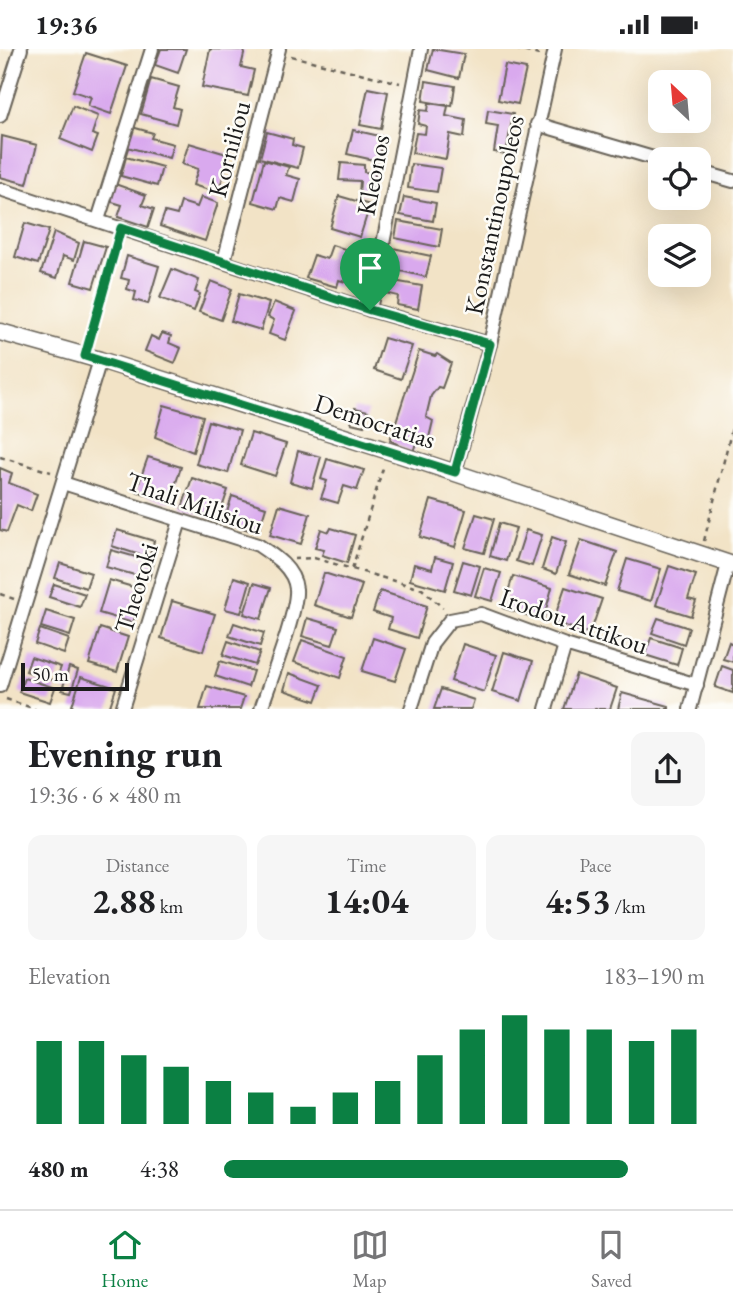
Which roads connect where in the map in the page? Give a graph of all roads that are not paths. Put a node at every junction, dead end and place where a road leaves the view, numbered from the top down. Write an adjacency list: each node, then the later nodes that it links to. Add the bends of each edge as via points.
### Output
1 (21, 49): 6 (street)
2 (152, 49): 12 (street)
3 (421, 49): 14 (street, Kleonos)
4 (278, 51): 13 (street, Korniliou)
5 (554, 54): 7 (street, Konstantinoupoleos)
6 (0, 116)
7 (537, 124): 8 (street); 16 (street, Konstantinoupoleos)
8 (648, 156)
9 (711, 175): 10 (street)
10 (733, 181)
11 (0, 189): 12 (street)
12 (98, 220): 13 (street)
13 (223, 261): 14 (street)
14 (370, 310): 16 (street)
15 (0, 332): 17 (street, Democratias)
16 (490, 344): 18 (street, Konstantinoupoleos)
17 (93, 358): 18 (street, Democratias); 19 (street)
18 (455, 472): 21 (street, Democratias)
19 (64, 479): 20 (street, Thali Milisiou); 24 (street)
20 (180, 521): 25 (street, Theotoki); 26 (street, Thali Milisiou, via 258,545 284,563 296,588)
21 (731, 564): 23 (street)
22 (565, 645): 23 (street, Irodou Attikou); 27 (street, Irodou Attikou, via 481,614 450,620 432,643); 28 (street)
23 (697, 685): 29 (street)
24 (0, 686)
25 (122, 709)
26 (261, 709)
27 (411, 709)
28 (547, 709)
29 (690, 709)

